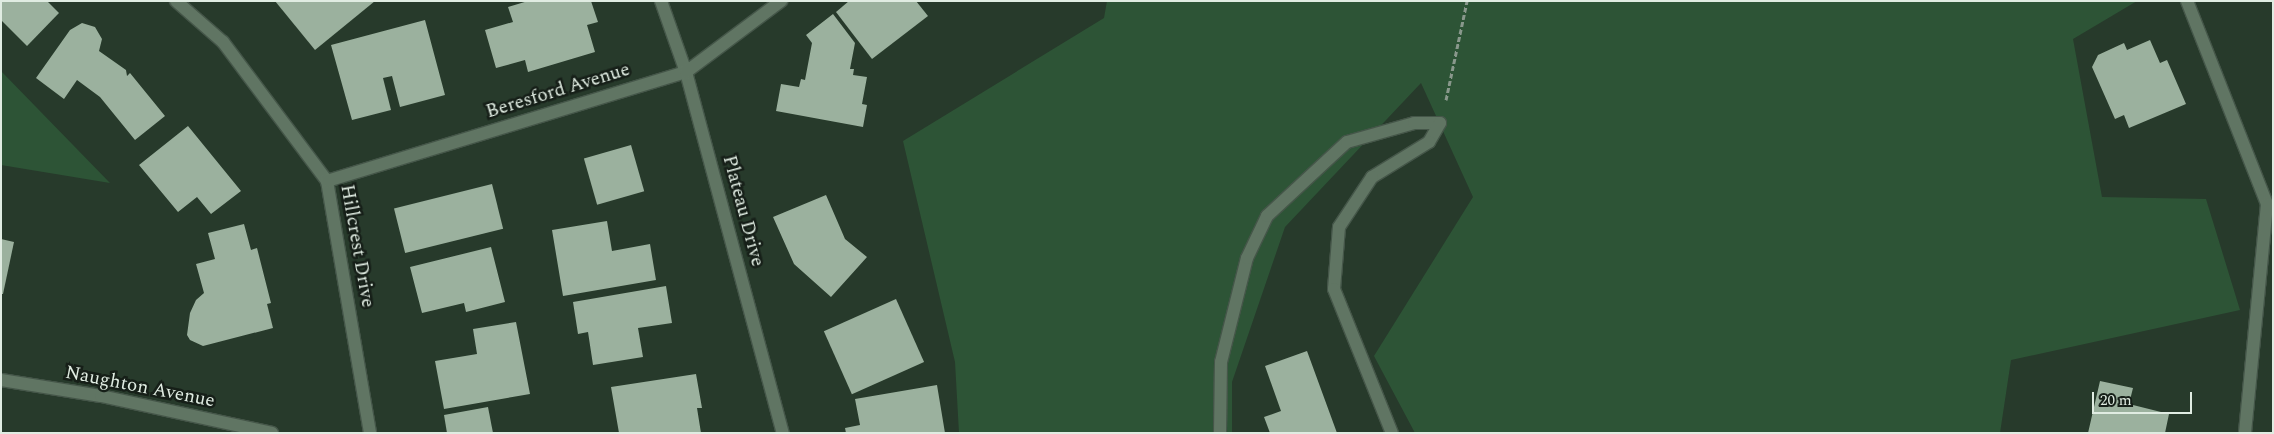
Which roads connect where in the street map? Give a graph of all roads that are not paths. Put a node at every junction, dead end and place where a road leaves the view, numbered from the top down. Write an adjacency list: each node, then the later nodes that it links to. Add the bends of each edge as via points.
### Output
1 (176, 1): 6 (street, Hillcrest Drive, via 223,42)
2 (661, 1): 5 (street, Plateau Drive)
3 (781, 1): 5 (street, Beresford Avenue)
4 (2187, 1): 13 (street, via 2267,204)
5 (686, 72): 6 (street, Beresford Avenue); 10 (street, Plateau Drive)
6 (327, 181): 9 (street, Hillcrest Drive)
7 (1, 380): 8 (street, Naughton Avenue, via 100,396)
8 (272, 433)
9 (370, 433)
10 (782, 433)
11 (1220, 433): 12 (street, via 1221,362 1248,258 1267,216 1347,142 1414,123 1440,123 1430,142 1372,177 1339,226 1334,289)
12 (1392, 433)
13 (2245, 433)

